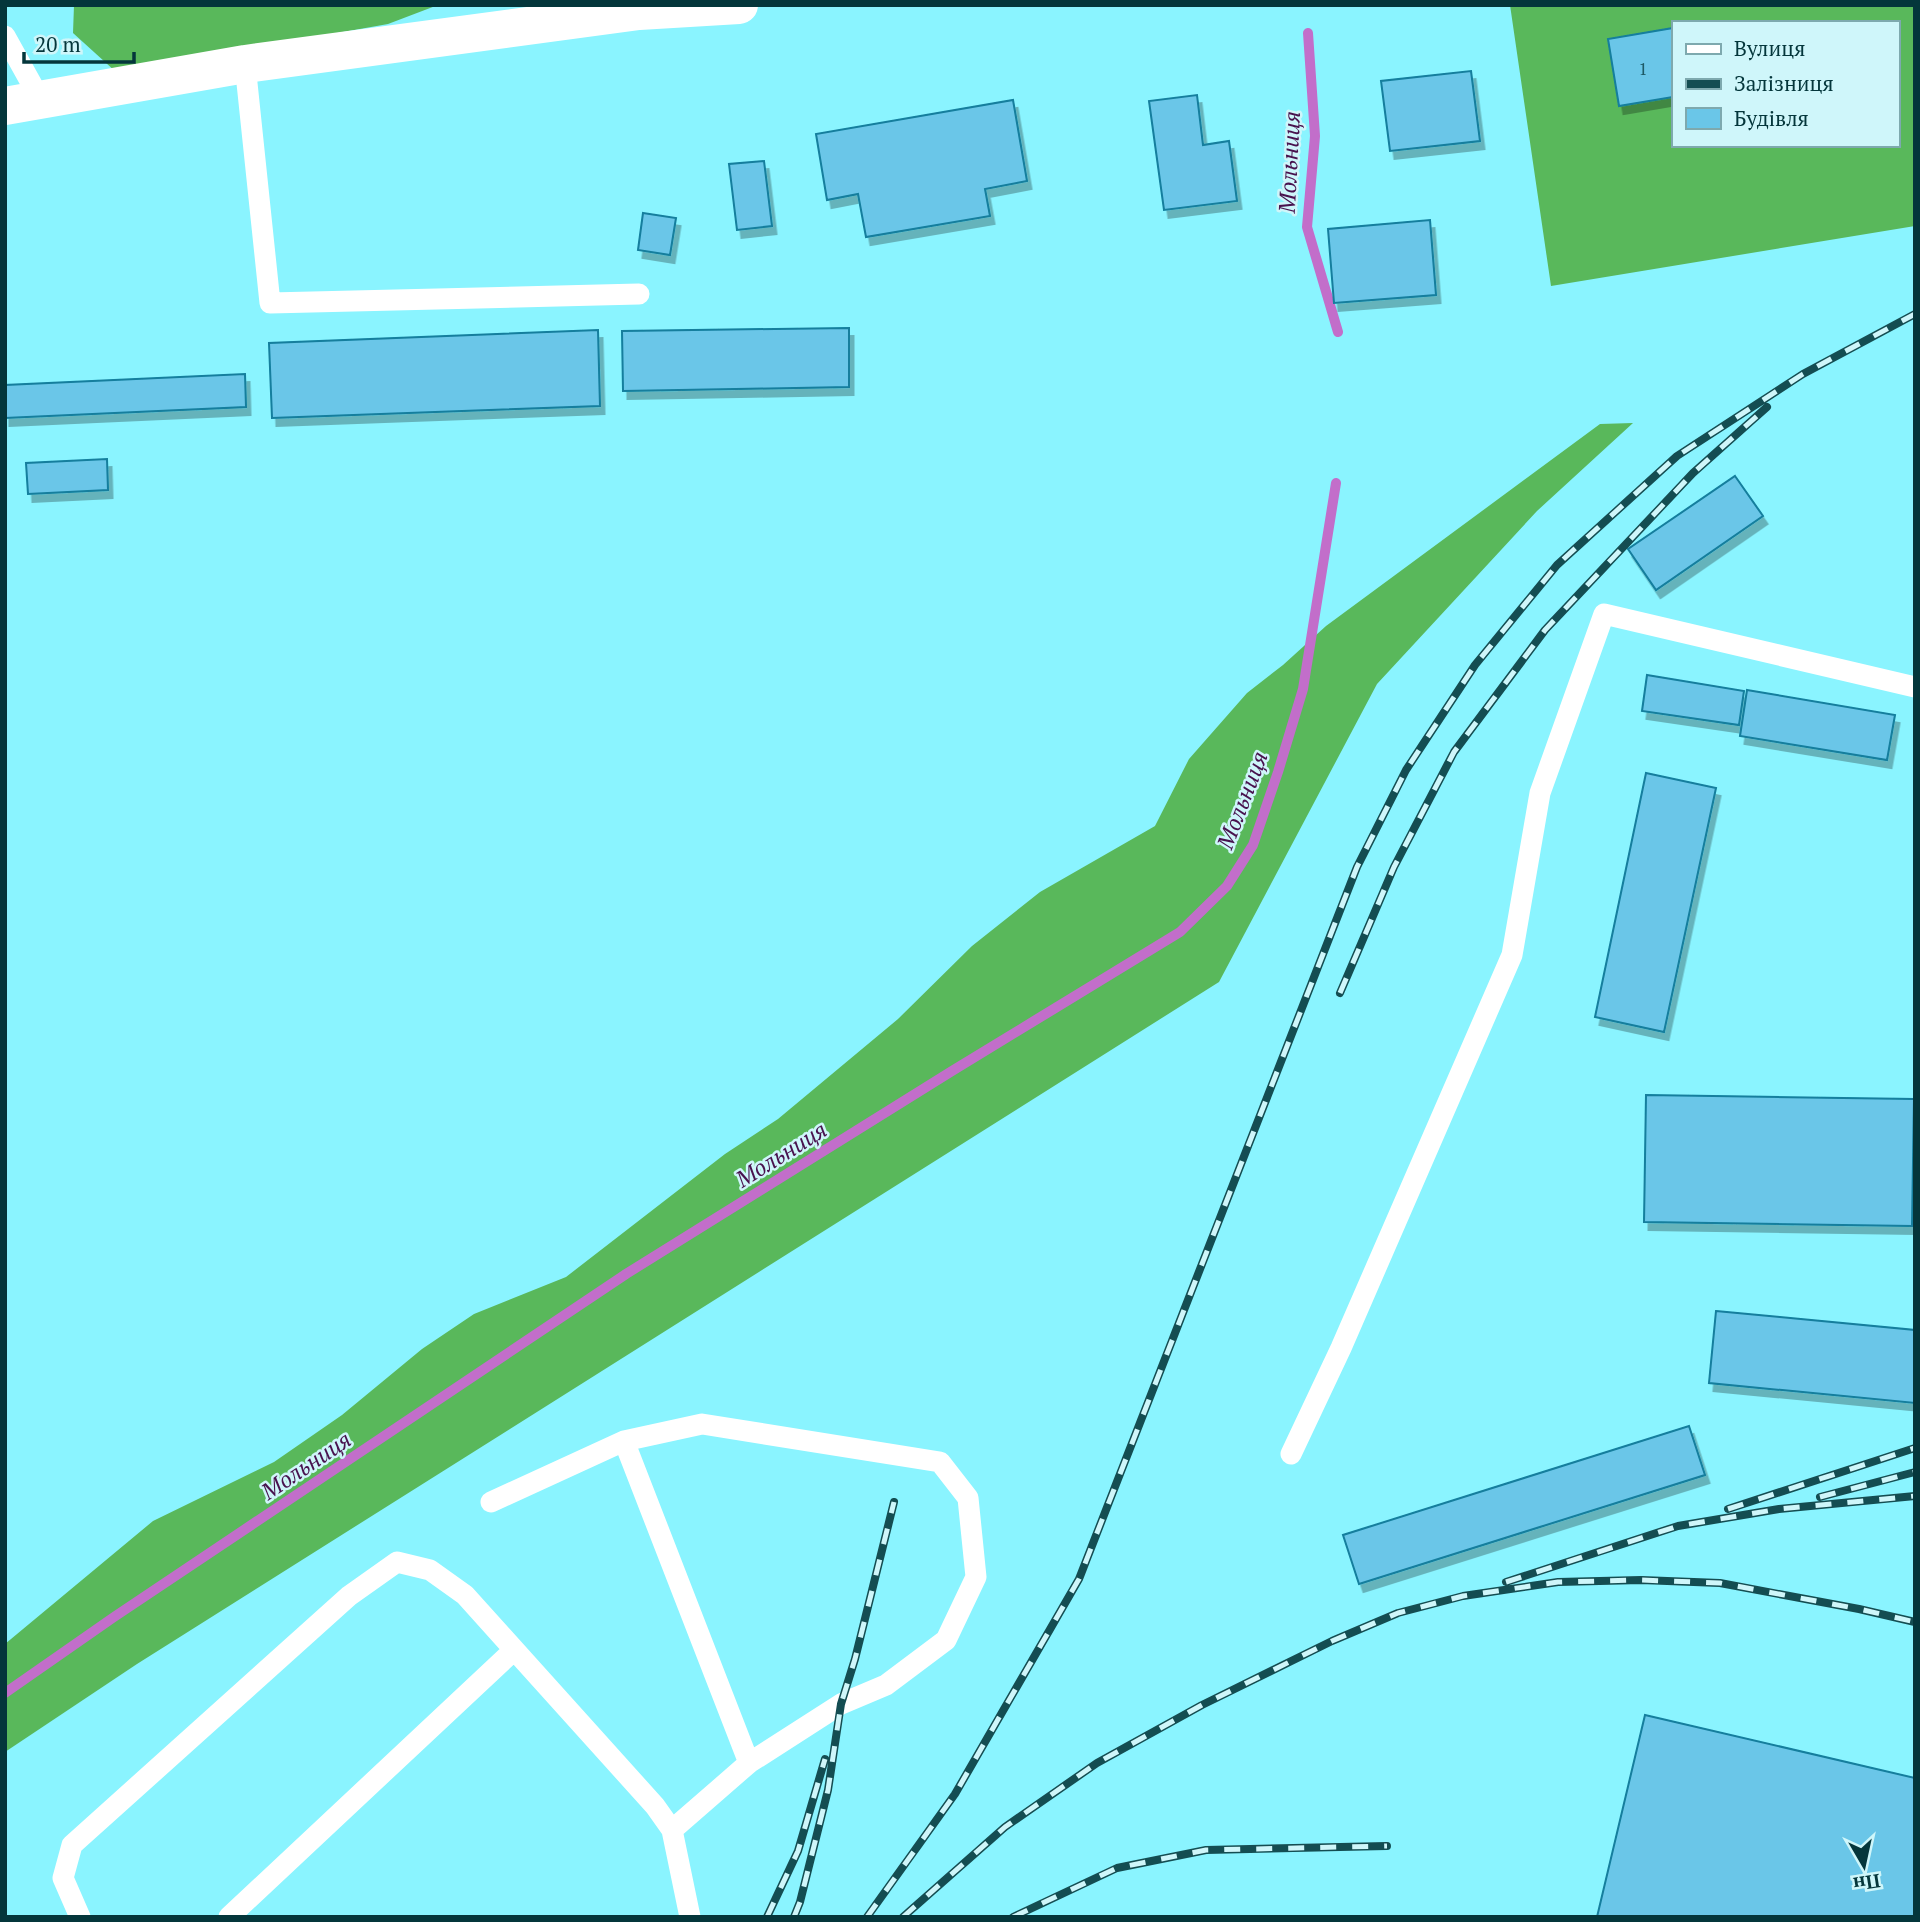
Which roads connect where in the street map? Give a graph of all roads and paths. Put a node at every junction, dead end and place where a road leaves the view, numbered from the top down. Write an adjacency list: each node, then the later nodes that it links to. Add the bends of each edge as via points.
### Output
1 (739, 5): 3 (street, via 639,10)
2 (5, 36): 4 (lane)
3 (245, 64): 4 (street); 5 (lane, via 270,303)
4 (23, 103)
5 (639, 294)
6 (1915, 687): 8 (lane, via 1604,614 1539,793 1512,955)
7 (624, 1441): 9 (lane); 11 (lane); 11 (lane, via 702,1424 940,1462 968,1498 976,1577 946,1640 886,1685 841,1704)
8 (1291, 1454)
9 (491, 1502)
10 (514, 1650): 12 (lane); 13 (lane, via 465,1595 430,1570 397,1562 349,1596 72,1845 63,1878); 14 (lane)
11 (749, 1763): 12 (lane)
12 (672, 1830): 15 (lane)
13 (80, 1917)
14 (229, 1917)
15 (690, 1917)

